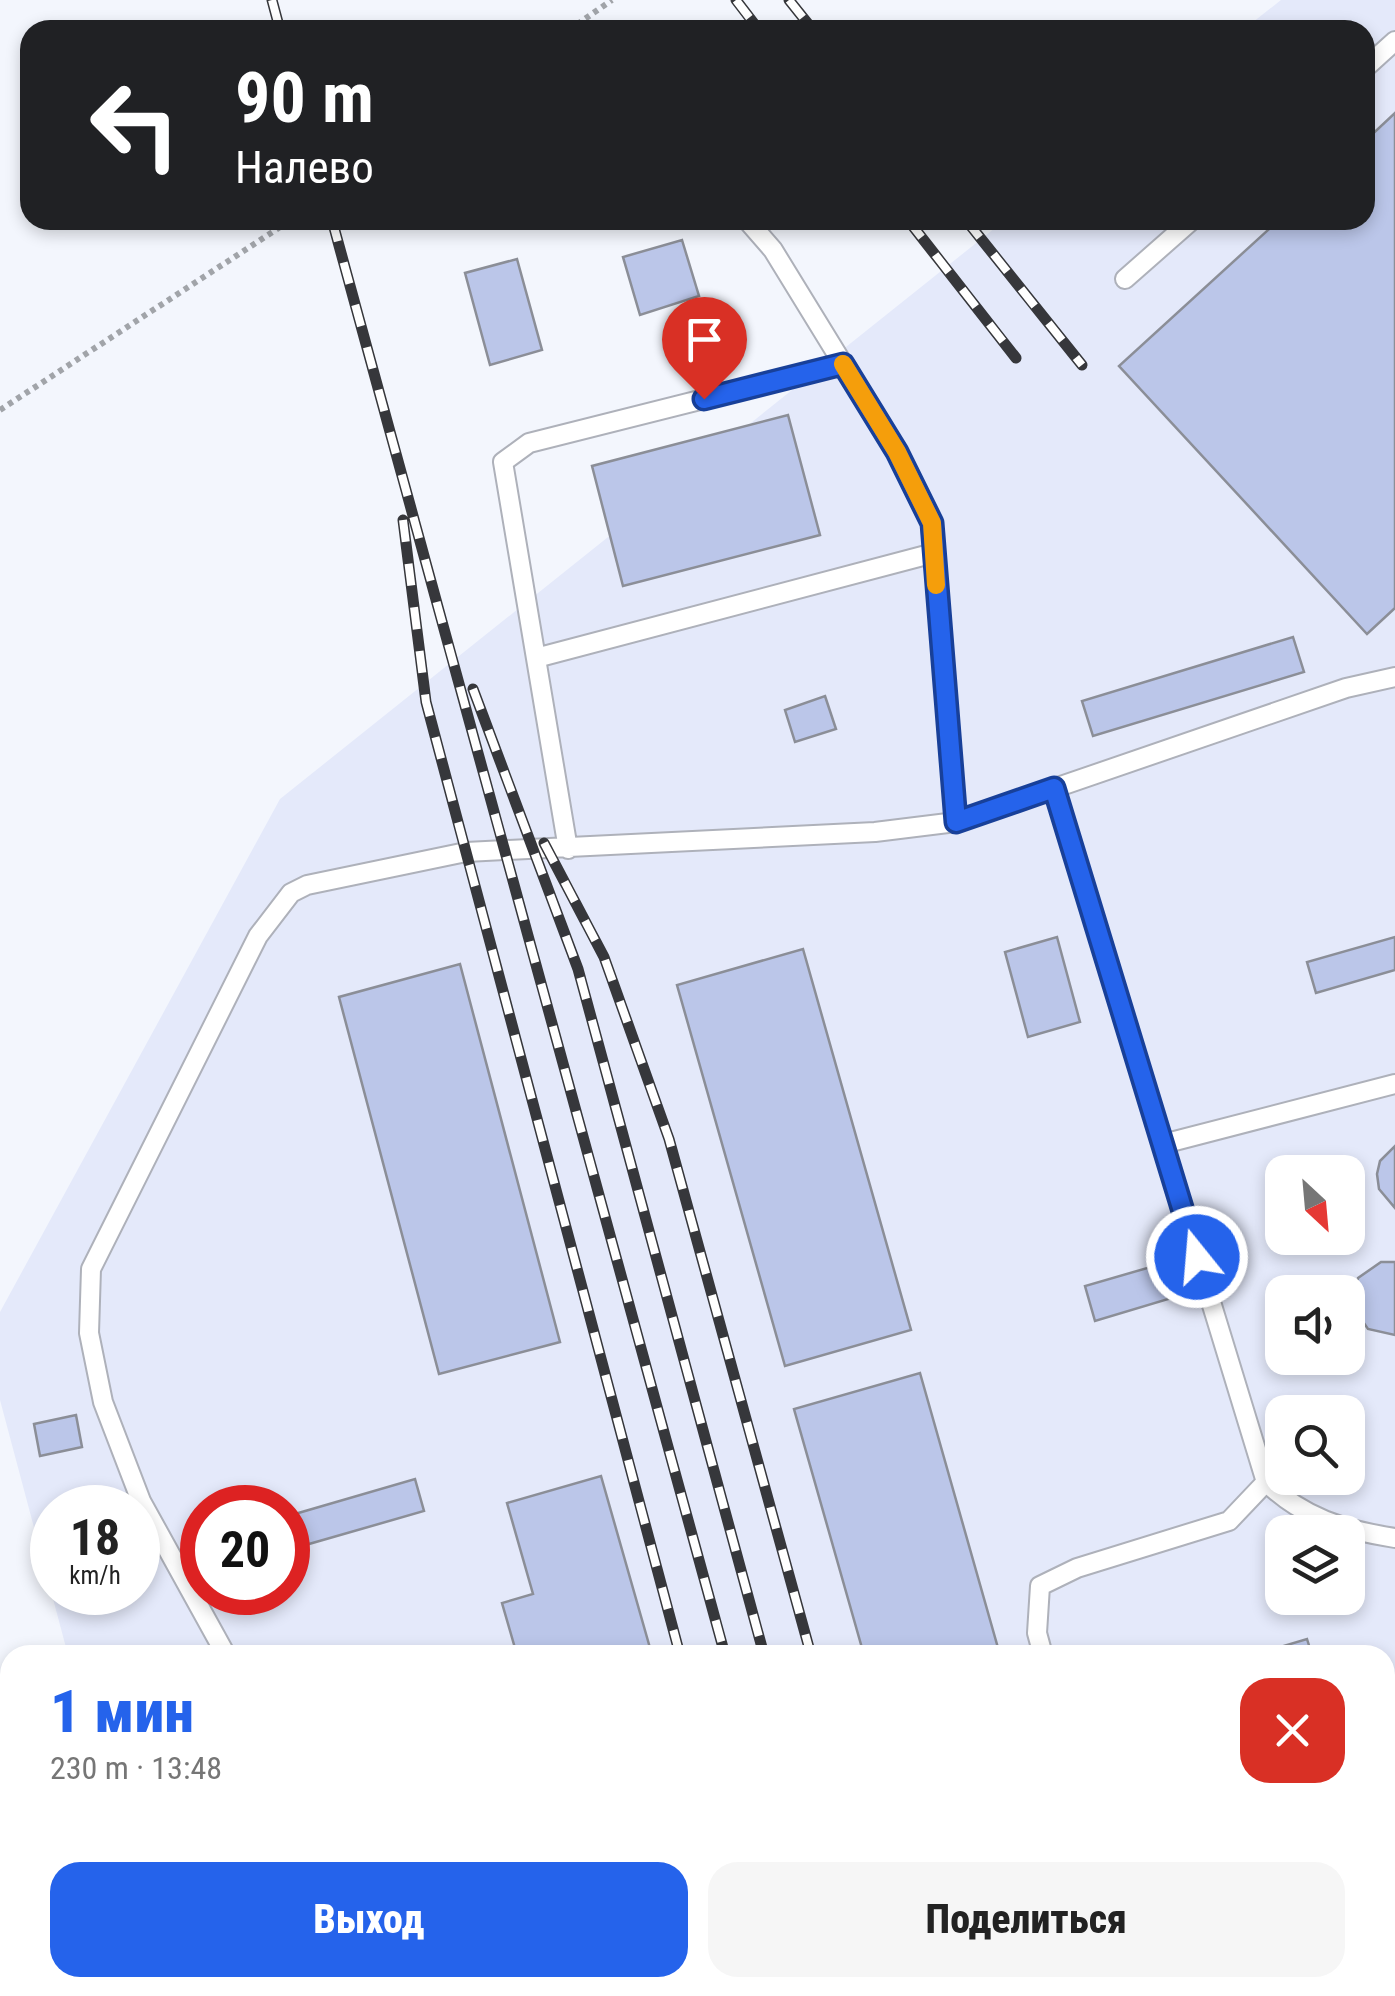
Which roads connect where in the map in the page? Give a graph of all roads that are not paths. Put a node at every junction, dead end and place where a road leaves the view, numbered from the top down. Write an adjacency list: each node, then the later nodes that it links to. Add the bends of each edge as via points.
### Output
1 (1395, 41): 2 (lane)
2 (1375, 59)
3 (757, 230): 6 (lane)
4 (1181, 230): 5 (lane)
5 (1125, 280)
6 (843, 364): 7 (lane, via 932,523); 8 (lane, via 529,444 504,462)
7 (934, 552): 8 (lane); 11 (lane)
8 (536, 658): 12 (lane)
9 (1395, 677): 10 (lane)
10 (1054, 788): 11 (lane); 14 (lane)
11 (956, 822): 12 (lane)
12 (568, 850): 19 (lane, via 466,852 323,879 292,893 258,936 91,1269 89,1333 103,1402 141,1501)
13 (1395, 1084): 14 (lane)
14 (1163, 1144): 15 (lane)
15 (1265, 1479)
16 (1265, 1483): 20 (lane, via 1229,1521 1076,1568 1040,1586)
17 (1280, 1495): 18 (lane, via 1293,1508)
18 (1395, 1538)
19 (220, 1645)
20 (1040, 1645)

